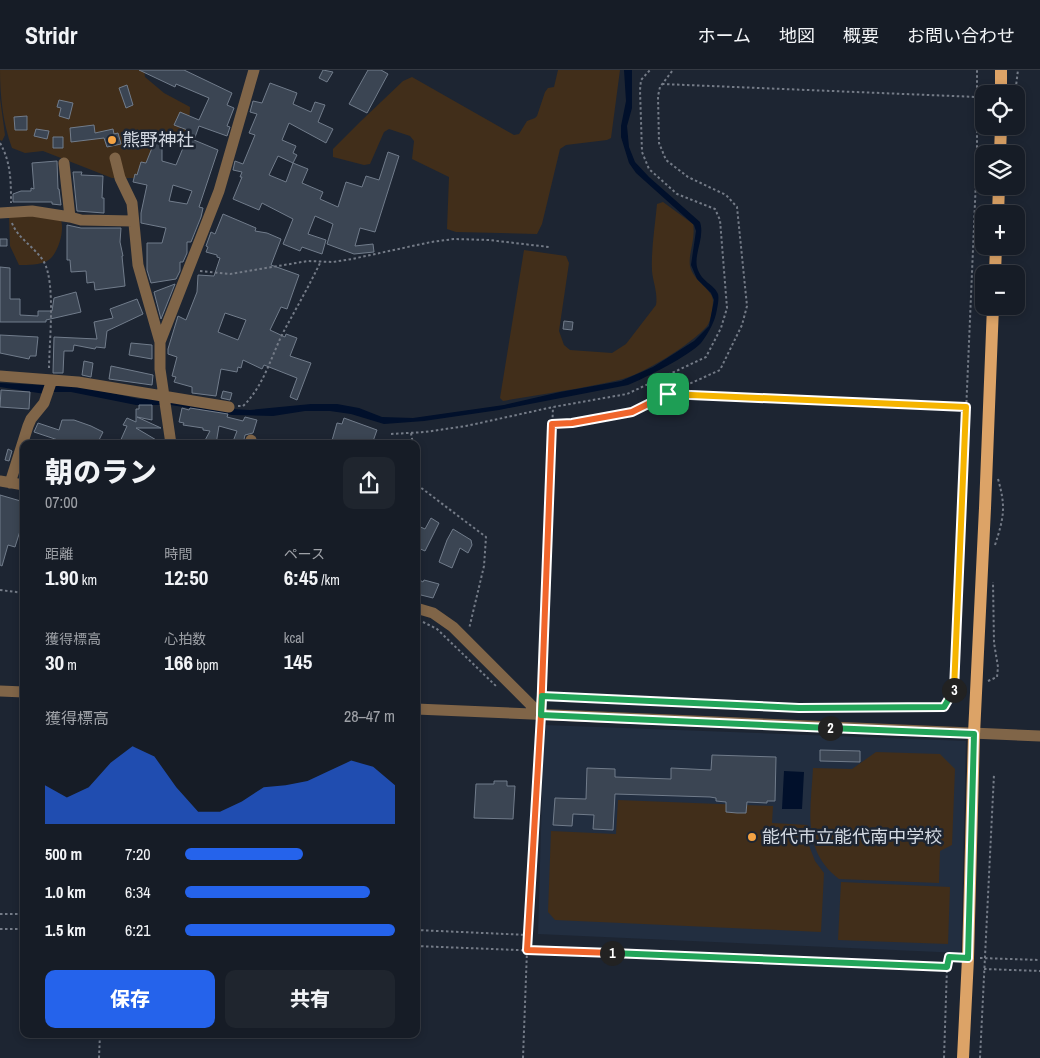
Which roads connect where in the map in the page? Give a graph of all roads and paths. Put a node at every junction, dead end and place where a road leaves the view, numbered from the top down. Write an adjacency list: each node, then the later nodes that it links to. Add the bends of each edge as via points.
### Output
1 (254, 70): 21 (street, via 219,191)
2 (650, 70): 29 (path, via 641,80 640,90 642,152 649,169 678,194 715,208 720,220 727,308 706,357 627,394)
3 (673, 70): 7 (path)
4 (977, 70): 8 (path)
5 (1001, 70): 9 (main road)
6 (1018, 70): 10 (path)
7 (662, 84): 11 (path); 26 (path, via 658,96 659,144 666,160 688,177 726,195 737,207 747,306 742,325 720,370)
8 (977, 85)
9 (1001, 85)
10 (1016, 85)
11 (975, 97)
12 (977, 135): 30 (path)
13 (0, 143): 16 (path, via 11,177)
14 (114, 158): 18 (street, via 132,203)
15 (64, 163): 17 (street)
16 (5, 213): 17 (street, via 32,211); 25 (path, via 16,232 44,262 50,279)
17 (70, 217): 18 (street)
18 (133, 221): 23 (street, via 138,265)
19 (549, 247): 20 (path, via 454,239 352,259)
20 (321, 261): 21 (path, via 230,274); 28 (path, via 253,396 243,406)
21 (187, 271): 23 (street)
22 (993, 315): 50 (main road)
23 (160, 342): 27 (street)
24 (0, 376): 25 (street)
25 (50, 380): 27 (street); 34 (street, via 48,395)
26 (668, 394): 30 (path); 31 (path, via 632,412)
27 (164, 400): 28 (street); 35 (street)
28 (229, 407)
29 (553, 407): 31 (path); 32 (path, via 466,426)
30 (966, 407): 53 (path, via 954,692 944,707 799,708)
31 (552, 424): 53 (path)
32 (411, 433): 33 (path); 36 (path)
33 (391, 434)
34 (22, 440)
35 (170, 440)
36 (412, 440)
37 (20, 445): 39 (street)
38 (998, 478): 42 (path, via 1004,500 1003,520)
39 (5, 482): 40 (street)
40 (20, 484)
41 (420, 487): 48 (path, via 486,537 484,566)
42 (995, 545)
43 (994, 580): 50 (path, via 997,677)
44 (0, 590): 45 (path)
45 (20, 592)
46 (420, 609): 48 (street, via 433,613)
47 (420, 620): 49 (path, via 437,629 496,686)
48 (466, 640): 49 (street)
49 (505, 678): 55 (street)
50 (976, 684): 56 (main road)
51 (0, 691): 52 (street)
52 (20, 692)
53 (542, 696): 55 (path)
54 (420, 709): 55 (street)
55 (541, 715): 56 (street); 64 (path)
56 (974, 734): 57 (street); 67 (main road)
57 (1040, 736)
58 (994, 774): 68 (path)
59 (0, 914): 60 (path)
60 (20, 914)
61 (0, 928): 62 (path)
62 (20, 930)
63 (420, 930): 64 (path)
64 (528, 935): 66 (path)
65 (420, 946): 66 (path)
66 (527, 950): 70 (path); 75 (path)
67 (968, 958): 68 (path); 70 (path, via 949,957); 77 (main road)
68 (985, 958): 69 (path); 71 (path)
69 (1040, 960)
70 (947, 967): 76 (path)
71 (984, 969): 72 (path); 78 (path)
72 (1040, 971)
73 (100, 1038): 74 (path)
74 (99, 1058)
75 (523, 1058)
76 (944, 1058)
77 (963, 1058)
78 (980, 1058)

